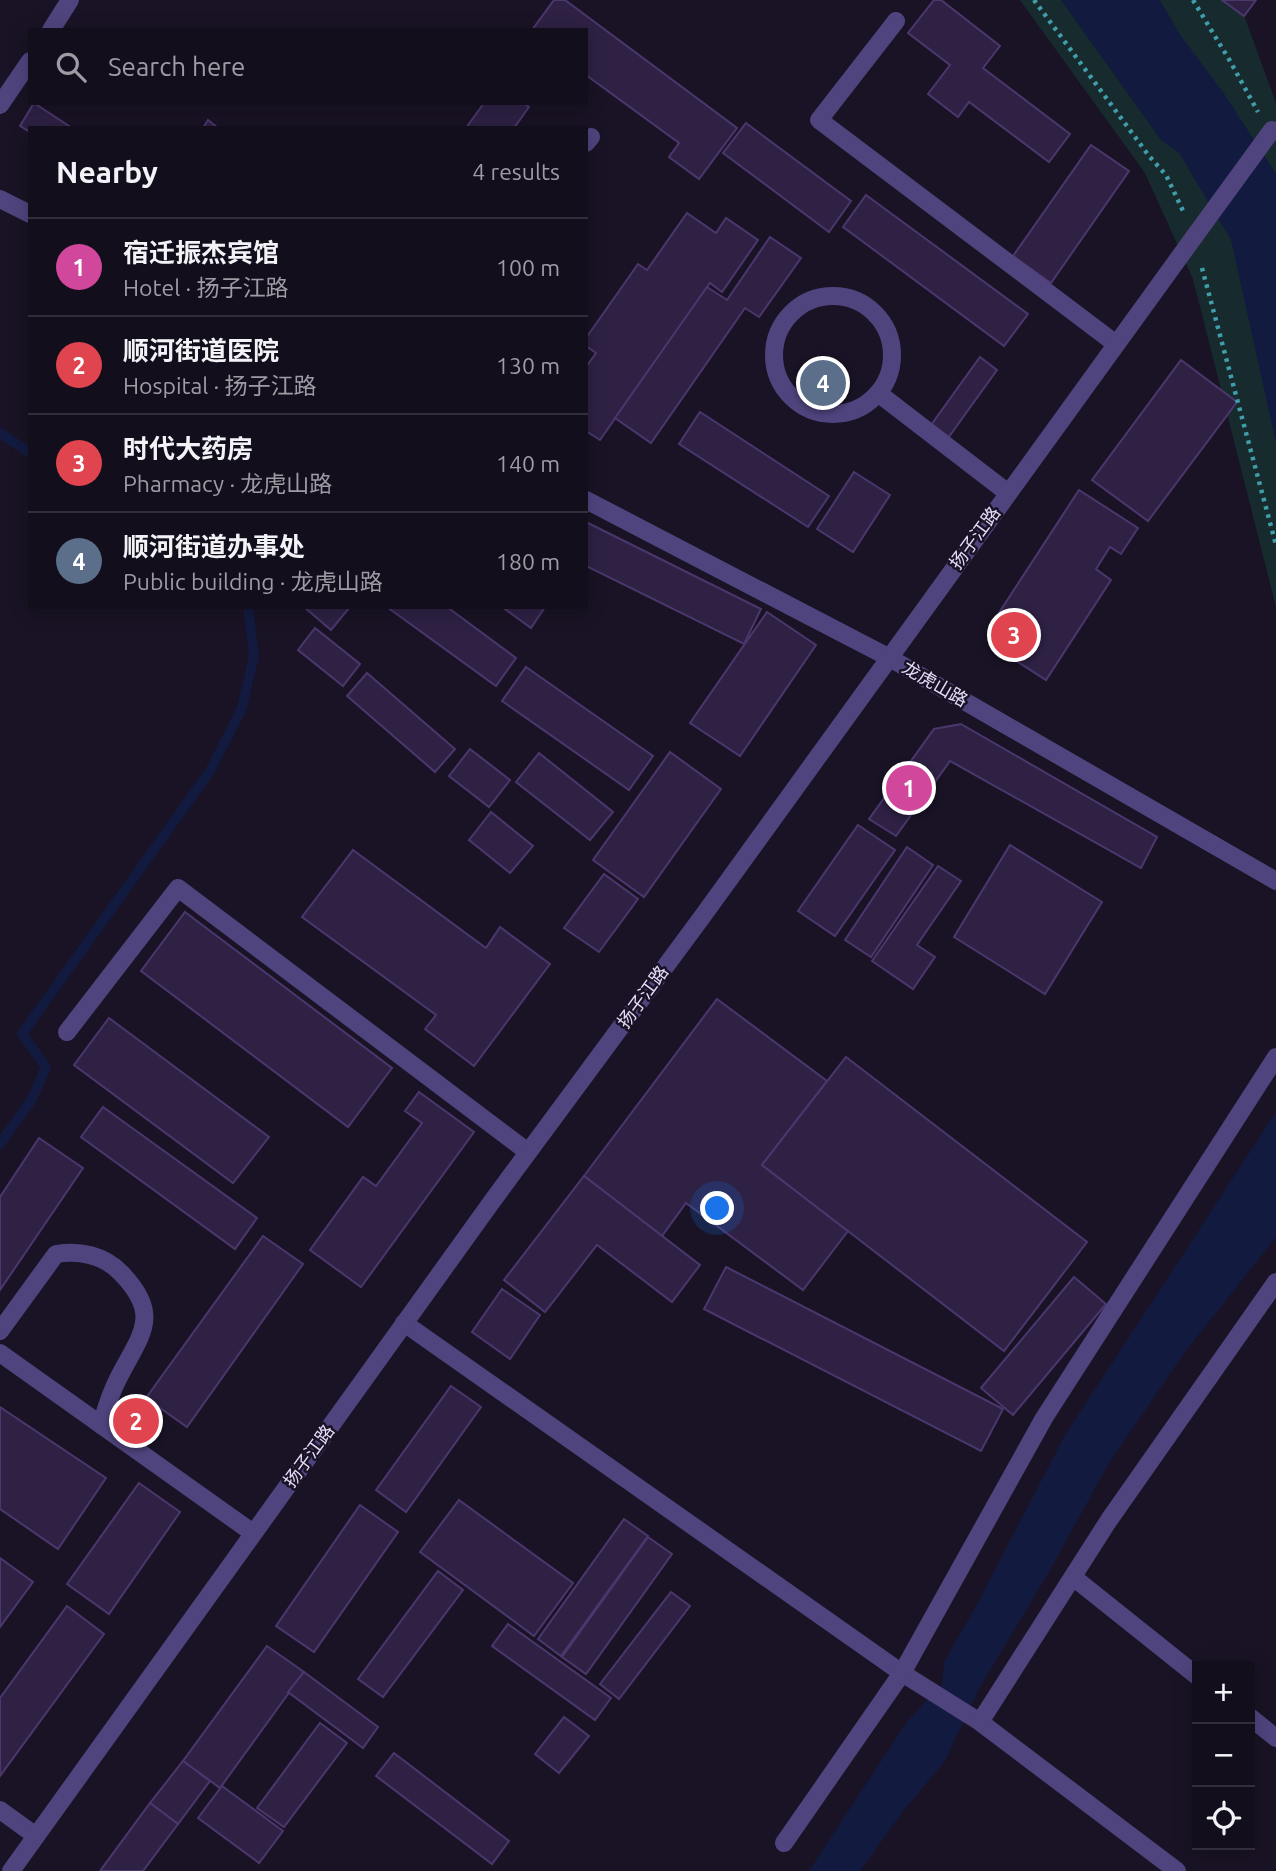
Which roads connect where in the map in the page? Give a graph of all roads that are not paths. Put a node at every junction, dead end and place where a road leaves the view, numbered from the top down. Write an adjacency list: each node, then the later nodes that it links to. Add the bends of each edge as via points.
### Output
1 (71, 0): 3 (street)
2 (896, 21): 9 (street, via 819,120)
3 (52, 28)
4 (28, 64): 5 (street)
5 (0, 105)
6 (1270, 125): 9 (street, 扬子江路, bridge)
7 (0, 198): 8 (street)
8 (28, 213)
9 (1116, 344): 11 (street, 扬子江路)
10 (878, 393): 10 (street, via 888,376 890,337 866,306 848,297 828,296 808,301 780,327 774,365 792,398 827,414 864,405); 11 (street)
11 (1008, 493): 13 (street, 扬子江路)
12 (588, 501): 13 (street, 龙虎山路)
13 (888, 657): 14 (street, 龙虎山路); 17 (street, 扬子江路)
14 (1276, 881)
15 (67, 1032): 17 (street, via 178,888)
16 (1276, 1057): 26 (street, via 1044,1418)
17 (528, 1152): 19 (street, 扬子江路)
18 (1276, 1282): 24 (street)
19 (404, 1323): 23 (street, 扬子江路); 26 (street)
20 (0, 1331): 22 (street, via 56,1254 74,1251 113,1264 142,1301 145,1324 108,1398)
21 (0, 1353): 22 (street)
22 (101, 1425): 23 (street)
23 (253, 1533): 31 (street, 扬子江路)
24 (1073, 1577): 25 (street); 28 (street)
25 (1192, 1671)
26 (902, 1673): 28 (street); 32 (street)
27 (1255, 1721): 29 (street)
28 (980, 1722): 34 (street)
29 (1276, 1738)
30 (0, 1810): 31 (street)
31 (36, 1836): 33 (street, 扬子江路)
32 (784, 1843)
33 (11, 1871)
34 (1177, 1871)

